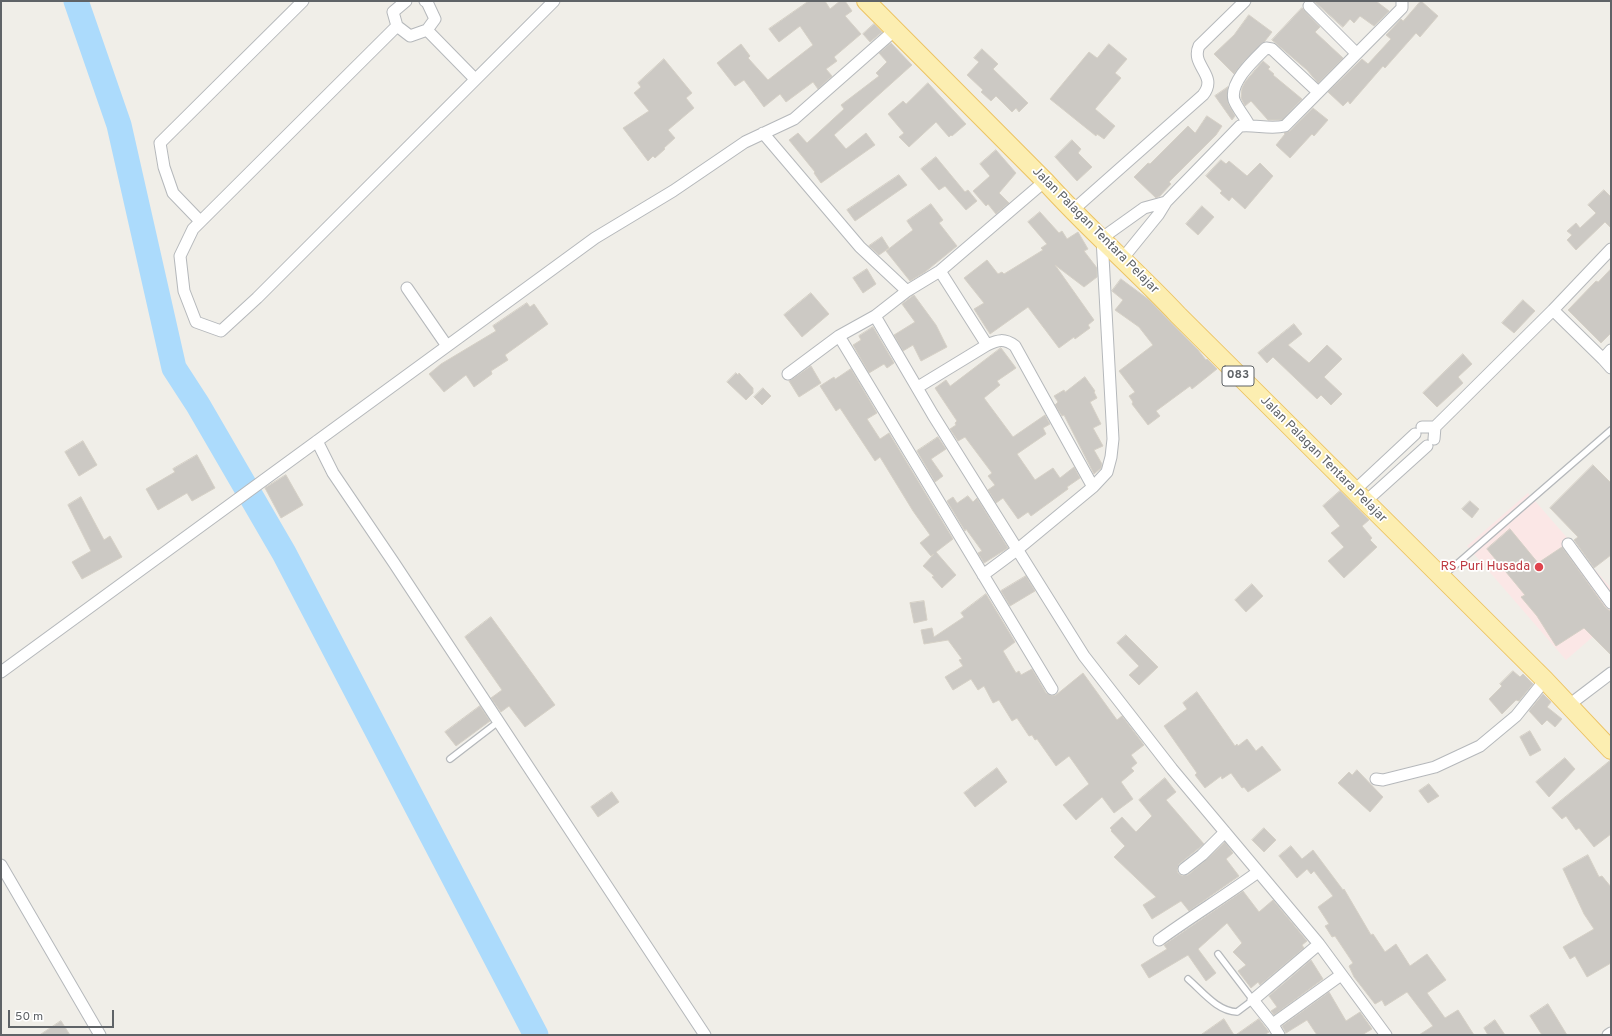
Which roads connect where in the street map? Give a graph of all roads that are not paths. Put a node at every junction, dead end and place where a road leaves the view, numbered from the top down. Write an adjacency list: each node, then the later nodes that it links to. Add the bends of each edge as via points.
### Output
1 (304, 1): 20 (street, via 160,143 164,167 173,193)
2 (427, 1): 10 (street, via 435,19)
3 (554, 1): 13 (street)
4 (866, 1): 11 (main road, Jalan Palagan Tentara Pelajar / 083)
5 (1245, 1): 19 (street, via 1199,46 1196,53 1209,82 1208,89)
6 (1402, 1): 12 (street, via 1402,8)
7 (404, 2): 9 (street, via 393,12)
8 (1309, 6): 12 (street)
9 (397, 26): 10 (street, via 410,36); 20 (street)
10 (427, 30): 13 (street)
11 (895, 30): 16 (street, via 794,119); 17 (main road, Jalan Palagan Tentara Pelajar / 083)
12 (1356, 53): 14 (street)
13 (475, 79): 20 (street, via 221,331 196,322 184,291 180,256 193,229)
14 (1318, 92): 15 (street, via 1285,126 1274,129); 15 (street, via 1272,49 1266,48 1242,73 1234,95 1234,101)
15 (1249, 125): 18 (street, via 1240,126)
16 (763, 133): 26 (street, via 860,247); 31 (street, via 595,238)
17 (1045, 181): 19 (main road, Jalan Palagan Tentara Pelajar / 083); 24 (street)
18 (1166, 202): 21 (street, via 1144,208); 23 (street)
19 (1072, 211): 21 (main road, Jalan Palagan Tentara Pelajar / 083)
20 (200, 221)
21 (1102, 238): 23 (main road, Jalan Palagan Tentara Pelajar / 083); 40 (street, via 1113,439 1107,472)
22 (1611, 249): 27 (street)
23 (1123, 258): 41 (main road, Jalan Palagan Tentara Pelajar / 083)
24 (940, 271): 26 (street); 30 (street)
25 (407, 288): 31 (street)
26 (907, 291): 28 (street)
27 (1553, 310): 33 (street); 37 (street)
28 (875, 316): 29 (street); 36 (street)
29 (839, 336): 35 (street); 44 (street)
30 (987, 345): 36 (street); 40 (street, via 998,340 1007,340 1015,346)
31 (447, 346): 39 (street)
32 (1611, 350): 33 (street)
33 (1603, 359): 34 (street)
34 (1611, 368)
35 (788, 374)
36 (918, 387): 43 (street)
37 (1435, 427): 41 (street, via 1430,443); 41 (street, via 1418,430)
38 (1611, 430): 45 (lane)
39 (317, 441): 47 (street); 52 (street, via 333,473)
40 (1093, 487): 43 (street)
41 (1360, 496): 45 (main road, Jalan Palagan Tentara Pelajar / 083)
42 (1568, 544): 46 (street)
43 (1018, 549): 44 (street); 56 (street, via 1084,656 1172,769)
44 (983, 575): 50 (street)
45 (1441, 578): 49 (main road, Jalan Palagan Tentara Pelajar / 083)
46 (1611, 603)
47 (1, 672)
48 (1611, 673): 51 (street)
49 (1545, 680): 51 (main road, Jalan Palagan Tentara Pelajar / 083); 55 (street, via 1516,716 1480,746 1435,766 1382,780)
50 (1052, 689)
51 (1569, 705): 53 (main road, Jalan Palagan Tentara Pelajar / 083)
52 (498, 722): 54 (lane); 69 (street)
53 (1611, 750)
54 (450, 759)
55 (1376, 779)
56 (1226, 832): 58 (street); 59 (street)
57 (1, 865): 68 (street)
58 (1184, 869)
59 (1258, 872): 60 (street, via 1219,900 1202,908); 61 (street)
60 (1159, 940)
61 (1319, 944): 63 (street); 65 (street)
62 (1218, 954): 65 (lane)
63 (1341, 975): 66 (street); 71 (street)
64 (1188, 979): 65 (lane, via 1222,1009 1229,1012 1237,1012)
65 (1253, 1000): 66 (street)
66 (1273, 1025): 70 (street)
67 (1611, 1033): 72 (street)
68 (100, 1035)
69 (705, 1035)
70 (1279, 1035)
71 (1386, 1035)
72 (1608, 1035)

